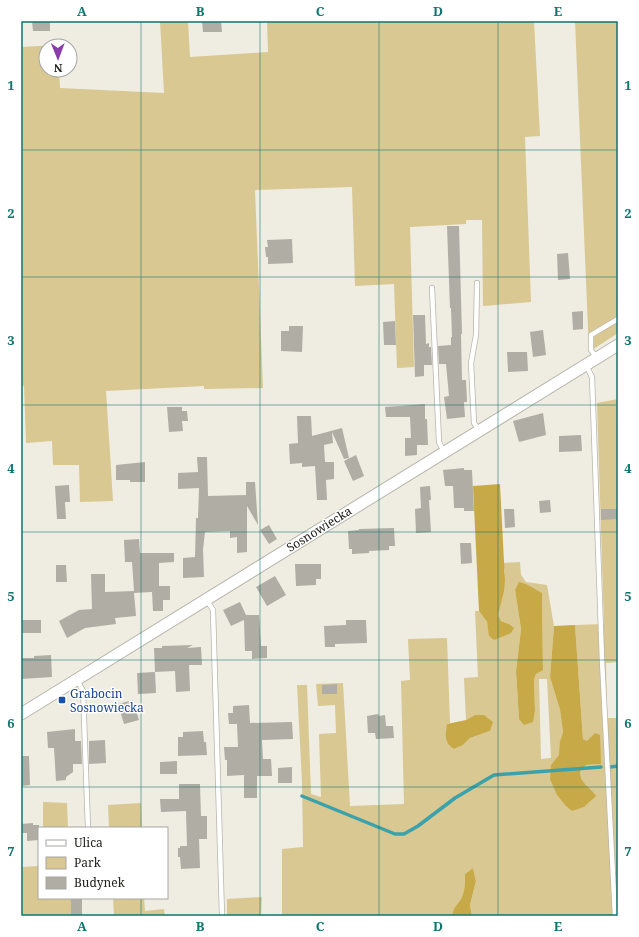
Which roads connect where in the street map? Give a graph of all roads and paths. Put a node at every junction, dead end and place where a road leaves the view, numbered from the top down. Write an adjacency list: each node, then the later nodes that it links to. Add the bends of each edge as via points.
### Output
1 (477, 283): 7 (lane, via 476,335 471,363 474,423)
2 (432, 288): 8 (lane, via 439,442)
3 (618, 319): 5 (lane, via 591,336 591,350)
4 (618, 345): 5 (street, Sosnowiecka)
5 (597, 358): 6 (street, Sosnowiecka)
6 (586, 365): 7 (street, Sosnowiecka); 14 (lane, via 592,377 602,660)
7 (479, 430): 8 (street, Sosnowiecka)
8 (444, 452): 9 (street, Sosnowiecka)
9 (206, 599): 10 (street, Sosnowiecka); 13 (lane, via 213,610)
10 (76, 679): 11 (street, Sosnowiecka); 12 (lane, via 83,691)
11 (21, 714)
12 (88, 827)
13 (222, 916)
14 (615, 916)

